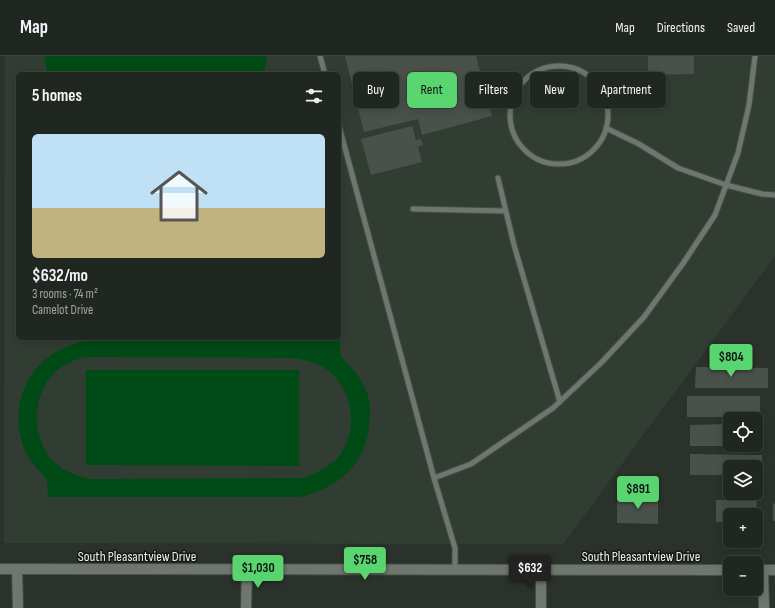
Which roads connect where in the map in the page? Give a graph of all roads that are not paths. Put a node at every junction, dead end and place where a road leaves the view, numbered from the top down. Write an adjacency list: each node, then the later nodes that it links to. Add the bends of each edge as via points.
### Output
1 (320, 56): 3 (lane)
2 (756, 56): 7 (lane, via 749,105 738,153)
3 (324, 72)
4 (606, 128): 4 (lane, via 608,111 604,95 595,81 582,71 567,66 552,66 537,71 524,80 515,93 510,108 511,124 516,139 526,151 539,160 555,164 572,162 587,155 599,143); 7 (lane, via 639,144 678,168)
5 (341, 133): 12 (lane)
6 (498, 178): 10 (lane)
7 (726, 185): 8 (lane); 11 (lane, via 715,215 644,317)
8 (775, 195)
9 (413, 209): 10 (lane)
10 (506, 211): 11 (lane)
11 (560, 402): 12 (lane, via 471,464)
12 (434, 478): 16 (lane, via 455,548)
13 (0, 570): 14 (street, South Pleasantview Drive)
14 (17, 570): 15 (street, South Pleasantview Drive); 22 (street)
15 (247, 570): 16 (street, South Pleasantview Drive); 23 (street)
16 (455, 570): 17 (street, South Pleasantview Drive)
17 (542, 570): 18 (street, South Pleasantview Drive); 24 (street)
18 (723, 570)
19 (763, 570): 20 (street)
20 (775, 570)
21 (763, 596): 25 (street)
22 (18, 608)
23 (246, 608)
24 (541, 608)
25 (764, 608)

